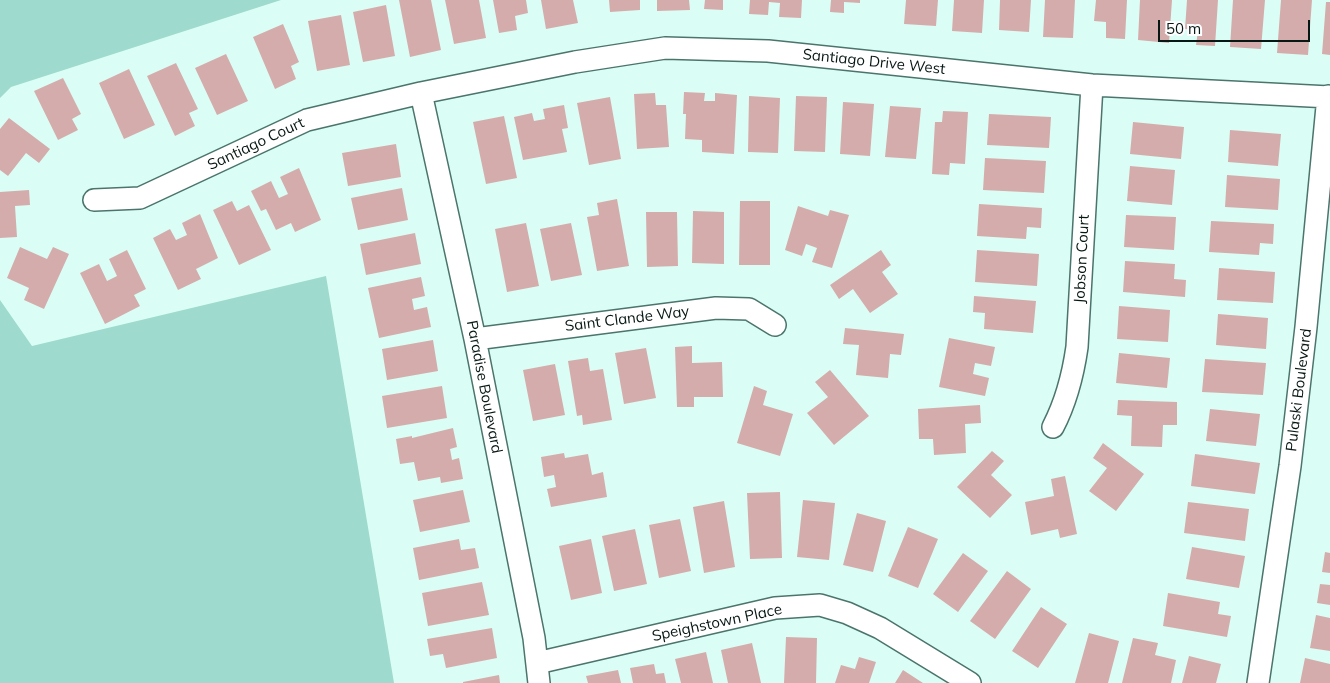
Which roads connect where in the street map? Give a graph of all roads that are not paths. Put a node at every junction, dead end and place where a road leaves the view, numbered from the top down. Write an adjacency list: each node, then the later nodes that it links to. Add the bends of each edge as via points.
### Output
1 (1092, 85): 2 (street, Santiago Drive West, via 768,51 665,48 575,62); 3 (street, Santiago Drive West); 7 (street, Jobson Court, via 1078,347 1063,408)
2 (421, 93): 4 (street, Santiago Court, via 307,120 140,198); 6 (street, Paradise Boulevard)
3 (1329, 96): 10 (street, Pulaski Boulevard, via 1290,466)
4 (94, 200)
5 (775, 325): 6 (street, Saint Clande Way, via 749,309 716,308)
6 (475, 339): 8 (street, Paradise Boulevard, via 534,638)
7 (1053, 428)
8 (538, 673): 9 (street, Speighstown Place, via 775,608 820,605 880,628)
9 (970, 683)
10 (1258, 683)

